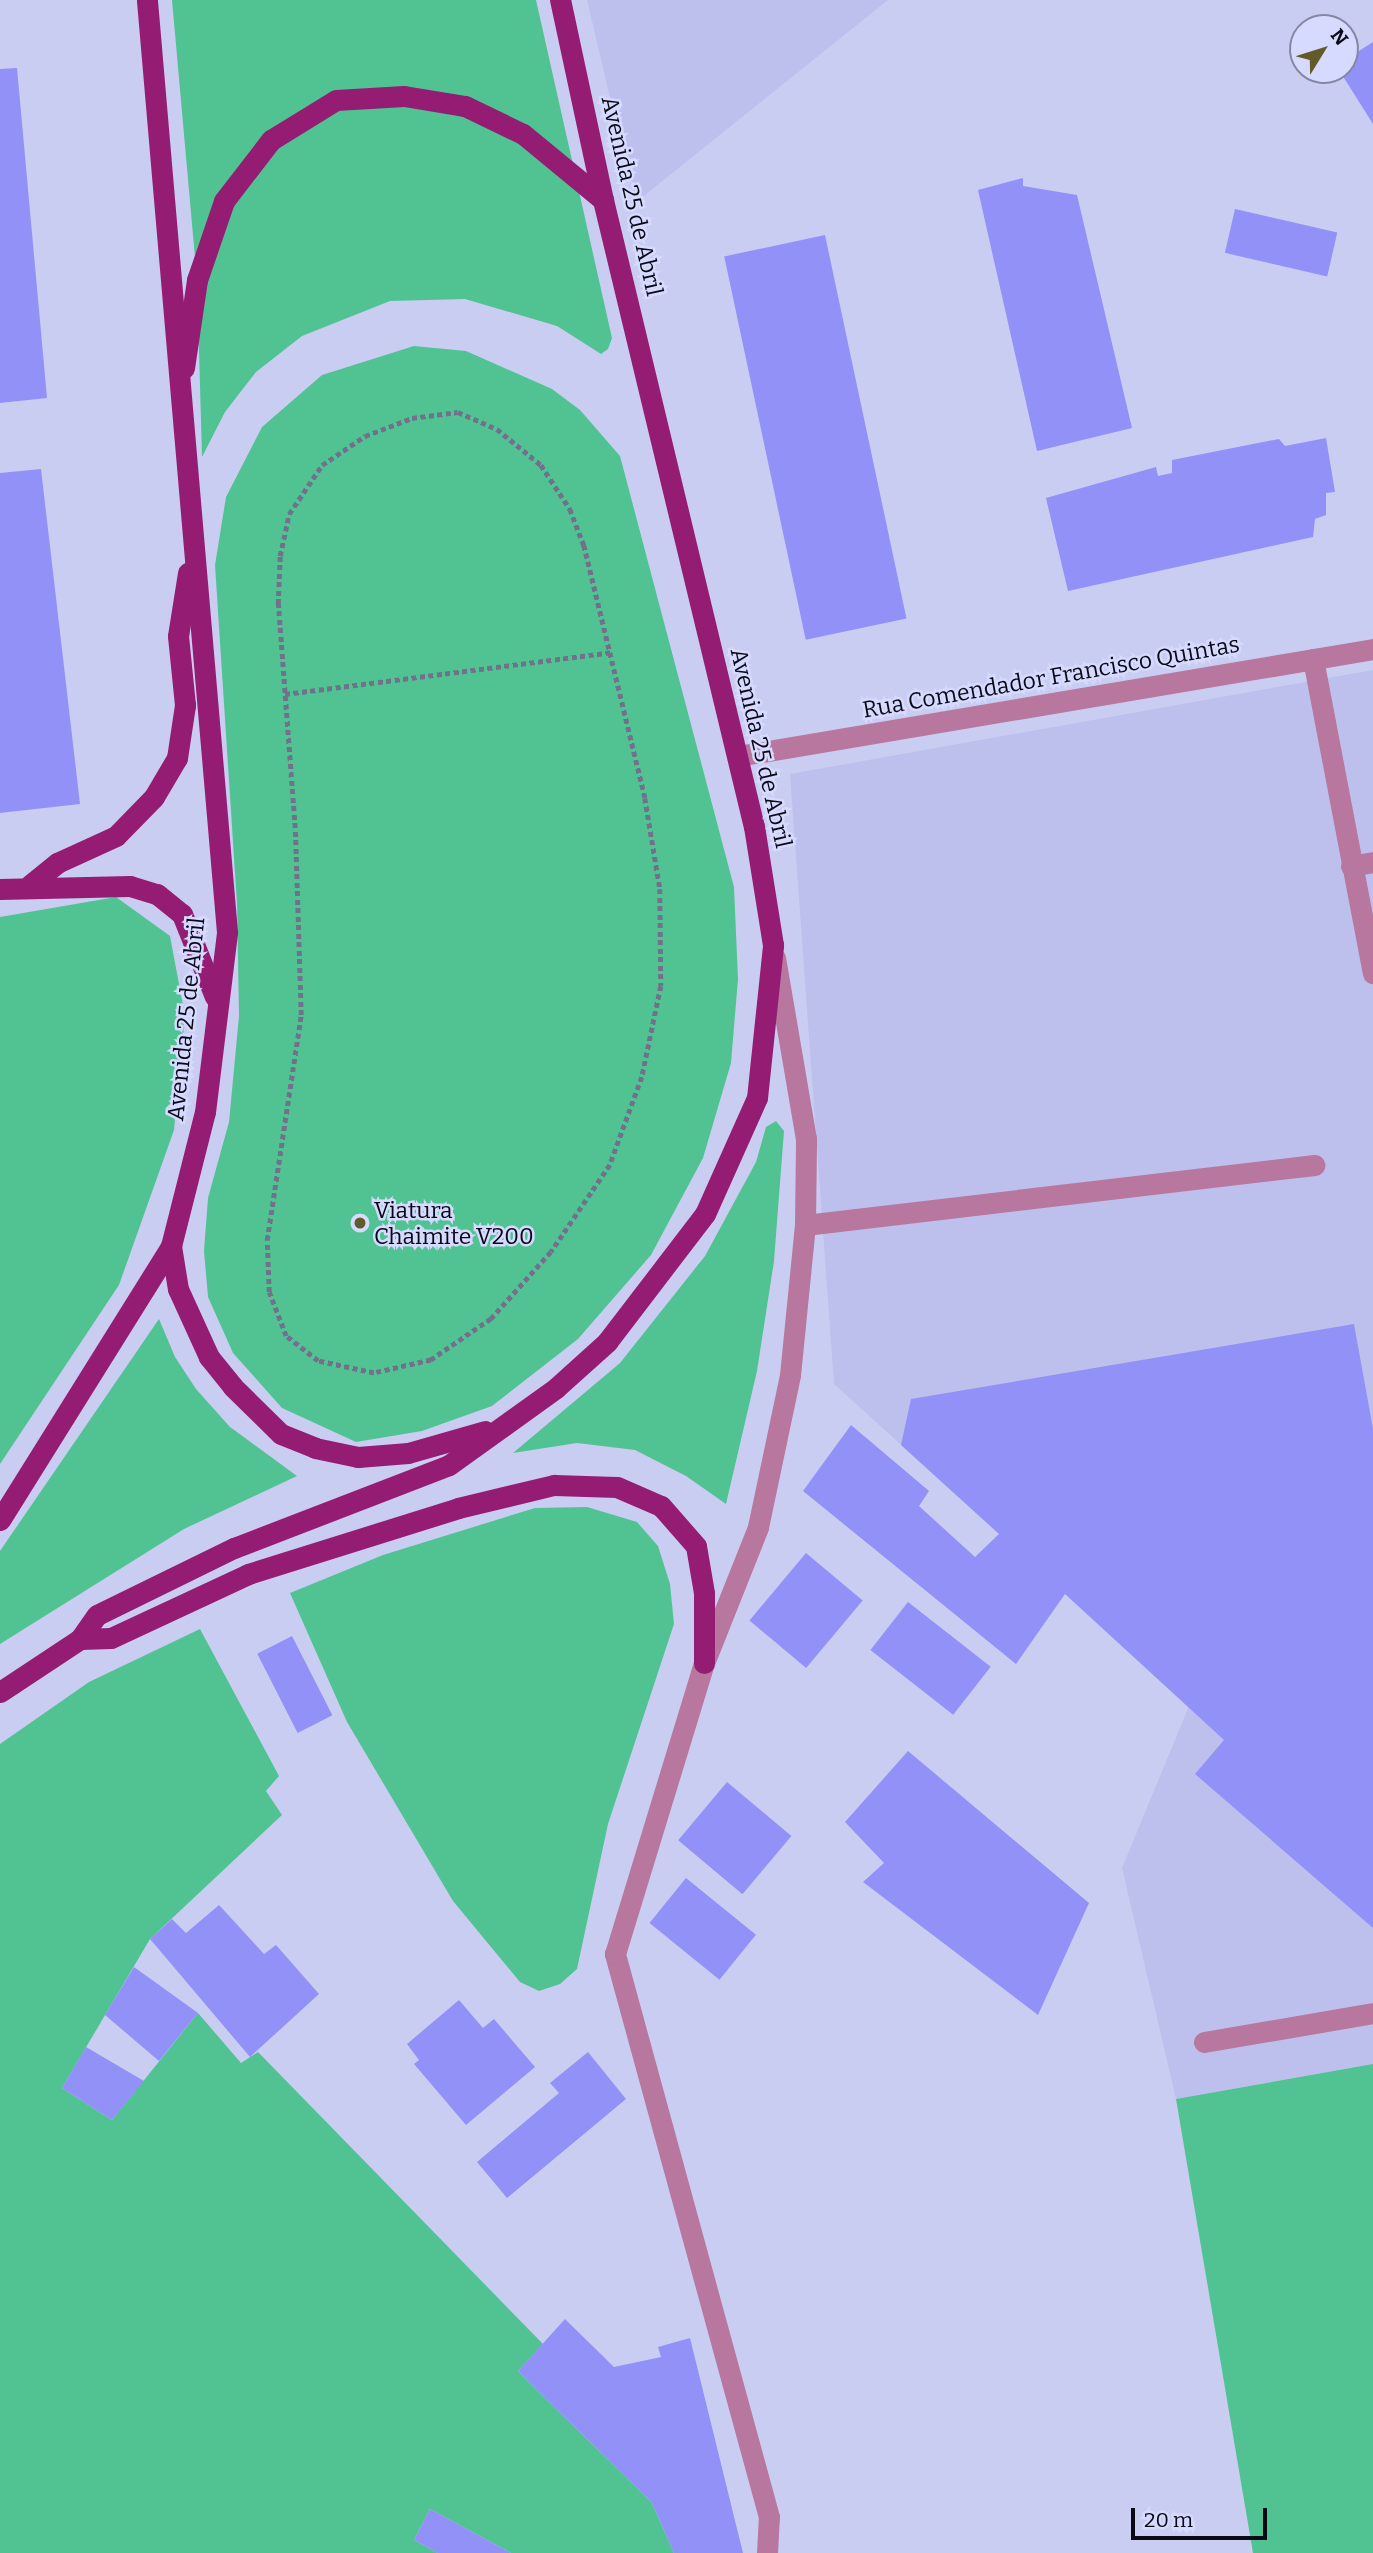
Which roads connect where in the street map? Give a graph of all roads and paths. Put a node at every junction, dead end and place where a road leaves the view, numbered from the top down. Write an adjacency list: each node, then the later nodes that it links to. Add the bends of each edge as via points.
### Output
1 (147, 0): 4 (main road, Avenida 25 de Abril)
2 (560, 0): 3 (main road, Avenida 25 de Abril)
3 (603, 200): 4 (main road, via 523,134 465,106 404,96 337,100 271,140 224,201 197,280); 10 (main road, Avenida 25 de Abril)
4 (178, 404): 5 (main road, Avenida 25 de Abril)
5 (194, 540): 13 (main road, via 177,636 185,705 177,758 154,797 116,836 57,863); 18 (main road, Avenida 25 de Abril, via 227,932)
6 (1373, 649): 8 (street, Rua Comendador Francisco Quintas)
7 (611, 652): 9 (path); 9 (path, via 570,509 541,465 497,429 458,412 412,418 365,436 322,465 289,514 280,556 278,604); 9 (path, via 645,798 660,889 661,986 642,1077 610,1165 551,1252 491,1319 431,1360 374,1373 318,1361 286,1336 269,1292 267,1241 294,1088 301,1015)
8 (1313, 659): 10 (street, Rua Comendador Francisco Quintas); 12 (street)
9 (285, 694)
10 (738, 756): 15 (main road, Avenida 25 de Abril)
11 (1373, 862): 12 (street)
12 (1351, 866): 16 (street)
13 (30, 885): 14 (main road); 18 (main road, via 59,891 130,886 157,894 182,914)
14 (0, 889)
15 (773, 945): 20 (street, via 806,1139); 22 (main road, Avenida 25 de Abril, via 757,1098 705,1214 607,1342 556,1388)
16 (1371, 948): 17 (street)
17 (1373, 972)
18 (216, 999): 21 (main road, Avenida 25 de Abril, via 205,1112)
19 (1314, 1165): 20 (street)
20 (805, 1224): 25 (street, via 790,1375 758,1527)
21 (172, 1246): 22 (main road, Avenida 25 de Abril, via 178,1289 209,1357 281,1433 315,1448 358,1457 408,1453); 23 (main road, Avenida 25 de Abril)
22 (500, 1426): 24 (main road, Avenida 25 de Abril, via 449,1465 234,1548 97,1615)
23 (0, 1520)
24 (80, 1639): 25 (main road, via 111,1638 248,1574 458,1508 554,1485 617,1487 661,1506 696,1546 704,1593); 26 (main road, Avenida 25 de Abril)
25 (704, 1663): 29 (street, via 615,1954 769,2517)
26 (0, 1692)
27 (1373, 2012): 28 (street)
28 (1204, 2042)
29 (767, 2553)

